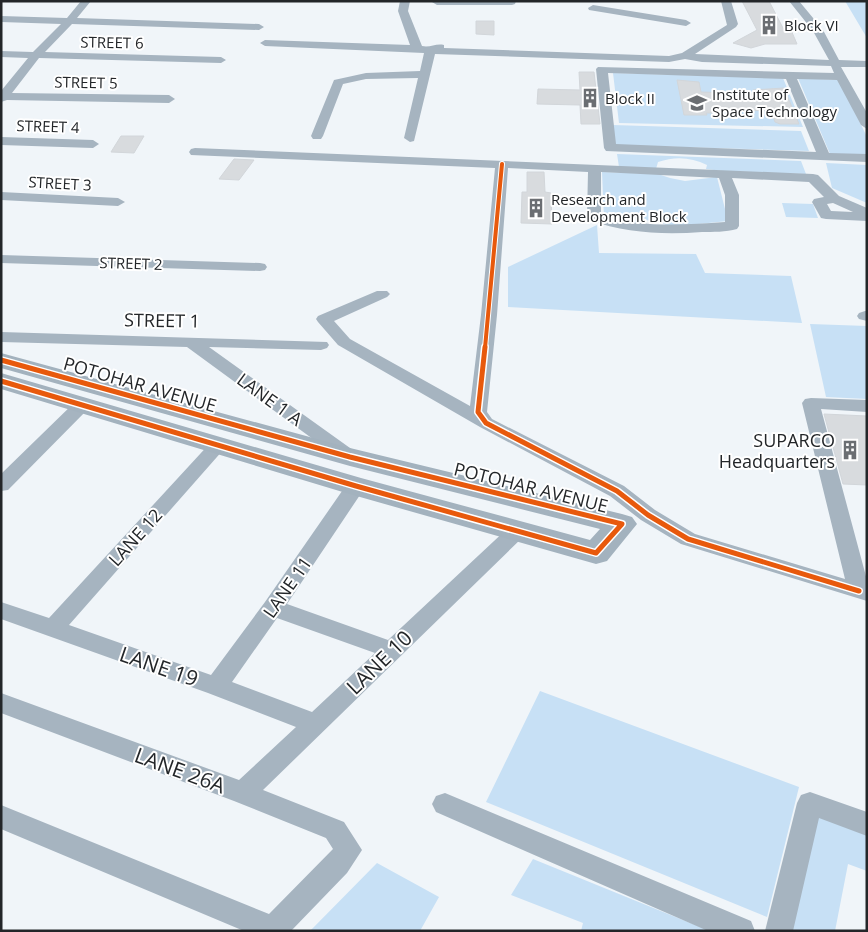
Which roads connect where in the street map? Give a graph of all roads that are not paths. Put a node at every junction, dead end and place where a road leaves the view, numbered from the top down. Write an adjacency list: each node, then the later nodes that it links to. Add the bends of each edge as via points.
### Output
1 (86, 1): 10 (street)
2 (405, 1): 16 (street, via 403,11)
3 (726, 1): 21 (street, via 733,24 731,27)
4 (794, 1): 24 (street, via 818,30)
5 (437, 2): 6 (street)
6 (512, 2): 8 (street)
7 (594, 9): 11 (street)
8 (513, 15)
9 (1, 20): 10 (street)
10 (69, 22): 12 (street); 20 (street)
11 (686, 23)
12 (259, 27)
13 (463, 42): 17 (street)
14 (496, 42): 19 (street, via 512,48)
15 (265, 43): 16 (street)
16 (417, 48): 17 (street)
17 (430, 50): 19 (street); 26 (street)
18 (1, 54): 20 (street, STREET 6)
19 (517, 54): 21 (street, via 669,59)
20 (36, 55): 23 (street, STREET 6); 29 (street)
21 (685, 56): 22 (street)
22 (696, 57): 24 (street)
23 (221, 60)
24 (835, 61): 25 (street); 28 (street)
25 (867, 62)
26 (425, 74): 32 (street, via 366,76 338,82); 33 (street)
27 (790, 76): 28 (street); 37 (street); 37 (street, via 602,69 610,148)
28 (840, 77): 31 (street)
29 (2, 97): 30 (street, STREET 5)
30 (169, 99)
31 (867, 125)
32 (317, 136)
33 (410, 138)
34 (1, 141): 35 (street, STREET 4)
35 (93, 144)
36 (195, 152): 39 (street)
37 (824, 156): 38 (street)
38 (867, 158)
39 (502, 164): 40 (street); 57 (street, via 478,412)
40 (595, 168): 41 (street); 41 (street, via 594,217 613,224 657,231 732,226 732,195)
41 (724, 174): 43 (street, via 814,178)
42 (1, 196): 44 (street, STREET 3)
43 (834, 199): 45 (street); 46 (street, via 819,202 826,215)
44 (118, 202)
45 (867, 213)
46 (867, 217)
47 (1, 258): 48 (street, STREET 2)
48 (260, 267)
49 (382, 294): 57 (street, via 324,319 344,342)
50 (1, 337): 51 (street, STREET 1)
51 (190, 341): 52 (street, STREET 1); 59 (street, LANE 1 A)
52 (321, 345)
53 (1, 360): 59 (street, POTOHAR AVENUE)
54 (1, 381): 55 (street, POTOHAR AVENUE)
55 (83, 404): 58 (street, POTOHAR AVENUE); 60 (street)
56 (867, 406): 63 (street, via 811,403)
57 (486, 423): 63 (street, via 617,492 688,539)
58 (218, 445): 61 (street, POTOHAR AVENUE); 66 (street, LANE 12)
59 (350, 457): 62 (street, POTOHAR AVENUE, via 622,524 596,553)
60 (1, 485)
61 (356, 486): 62 (street, POTOHAR AVENUE); 64 (street, LANE 11)
62 (516, 532): 67 (street, LANE 10)
63 (863, 592)
64 (273, 608): 67 (street); 68 (street, LANE 11)
65 (1, 610): 66 (street, LANE 19)
66 (52, 629): 68 (street, LANE 19)
67 (391, 650): 70 (street, LANE 10)
68 (216, 686): 70 (street, LANE 19)
69 (1, 703): 71 (street, LANE 26A)
70 (315, 724): 71 (street, LANE 10)
71 (243, 793): 75 (street, LANE 26A, via 334,830)
72 (445, 804): 77 (street)
73 (1, 817): 76 (street)
74 (867, 824): 78 (street, via 810,803)
75 (349, 850): 76 (street)
76 (272, 930)
77 (741, 931)
78 (779, 931)

